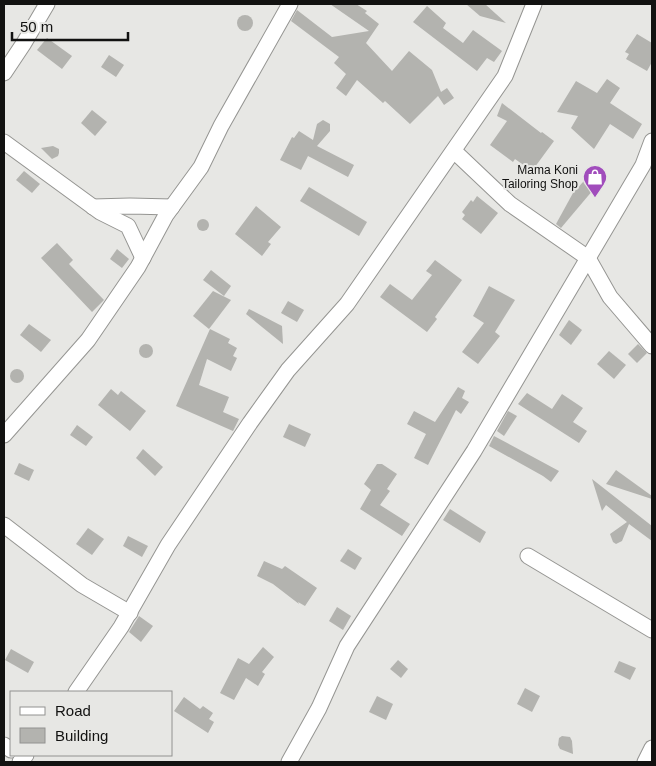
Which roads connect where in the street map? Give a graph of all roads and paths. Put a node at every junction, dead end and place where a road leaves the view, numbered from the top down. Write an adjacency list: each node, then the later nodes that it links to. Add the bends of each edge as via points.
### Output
1 (47, 4): 4 (street)
2 (290, 4): 9 (street, via 201,168)
3 (534, 4): 7 (street, via 505,76)
4 (4, 73)
5 (652, 141): 11 (street, via 643,165)
6 (4, 142): 8 (street)
7 (454, 151): 11 (street, via 510,204); 16 (street, via 347,304 288,370 250,423 168,545)
8 (93, 207): 9 (street); 10 (street, via 128,226)
9 (172, 208): 10 (street)
10 (143, 258): 13 (street, via 88,340)
11 (588, 258): 12 (street, via 610,297); 19 (street, via 474,451 348,646)
12 (652, 346)
13 (4, 435)
14 (4, 525): 16 (street, via 82,584)
15 (528, 556): 17 (street)
16 (130, 613): 18 (street)
17 (652, 630)
18 (77, 691)
19 (298, 745): 21 (street); 22 (street)
20 (652, 748): 23 (street)
21 (289, 762)
22 (297, 762)
23 (645, 762)

